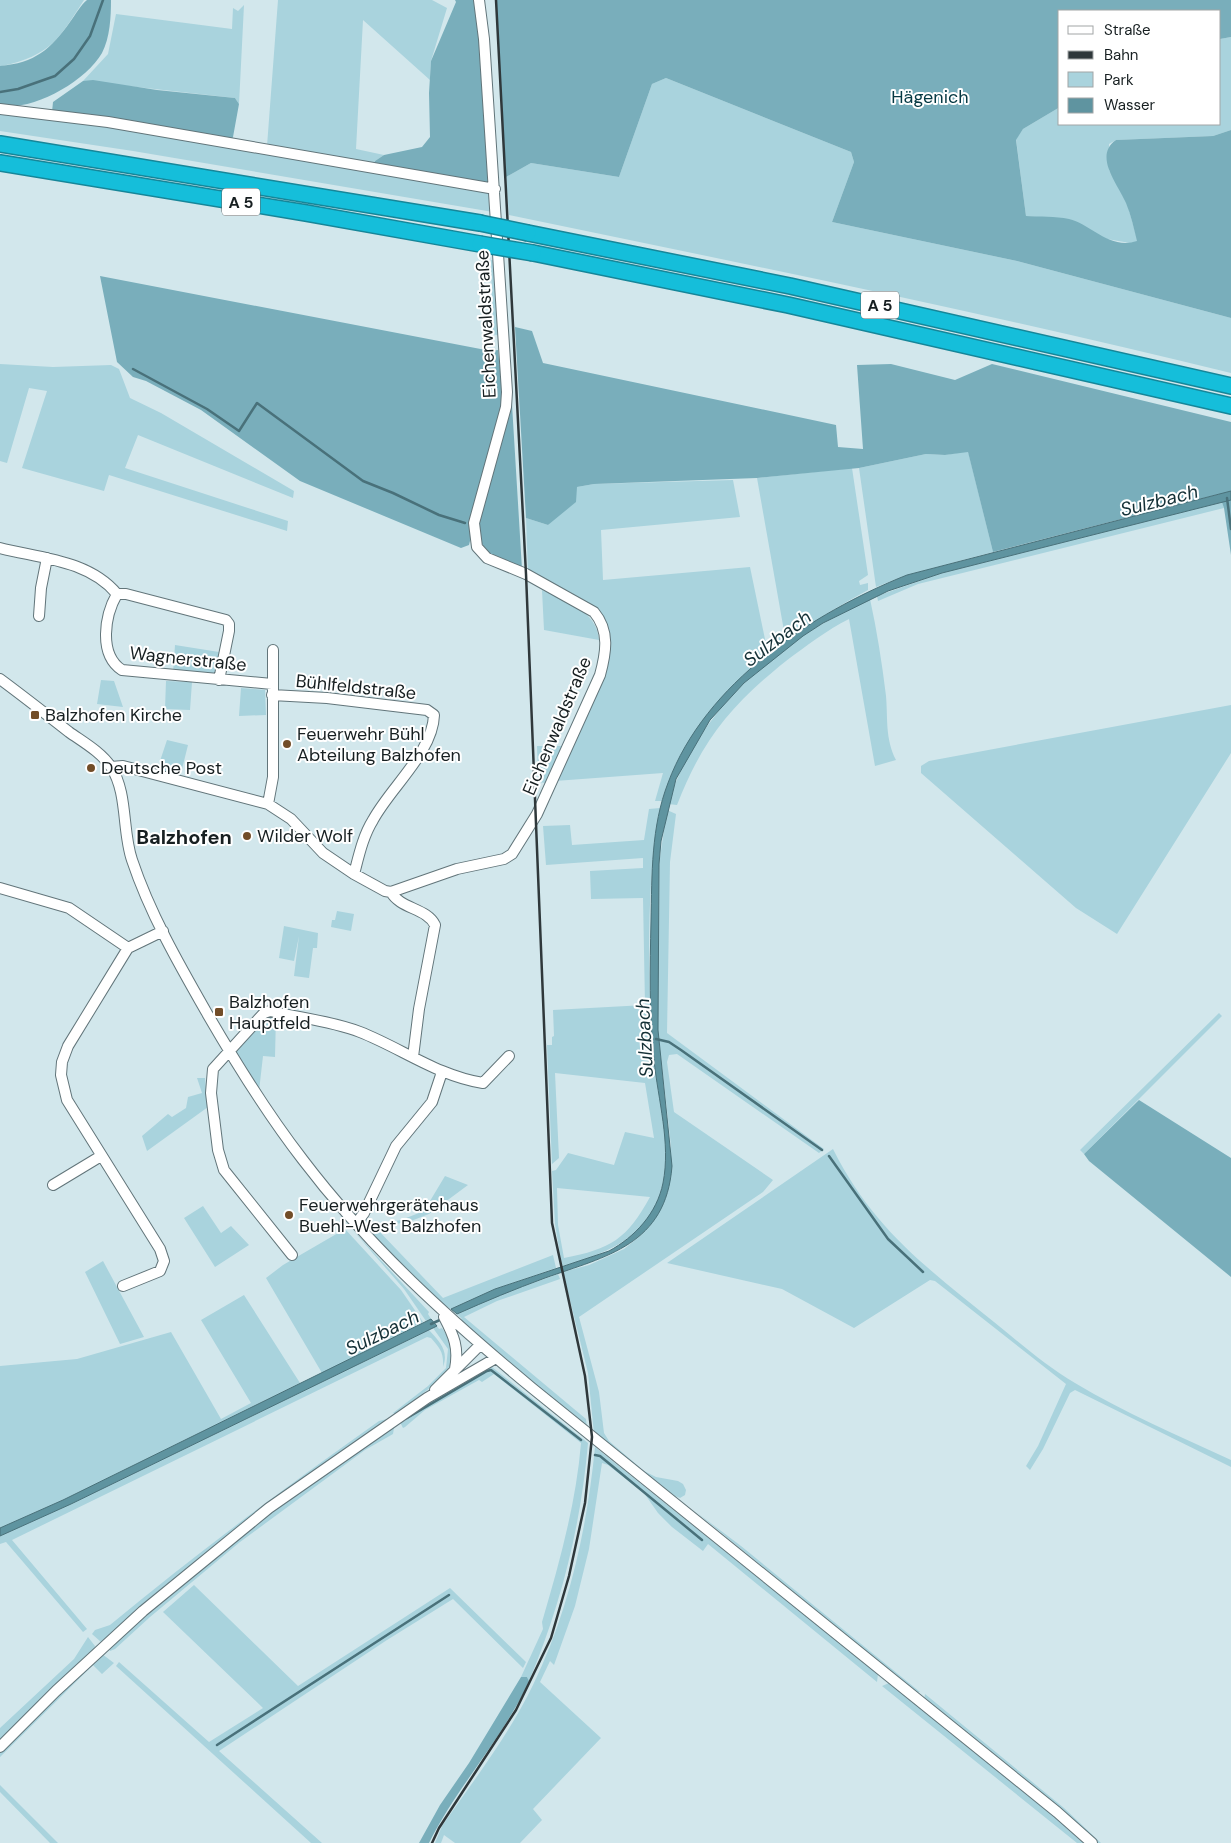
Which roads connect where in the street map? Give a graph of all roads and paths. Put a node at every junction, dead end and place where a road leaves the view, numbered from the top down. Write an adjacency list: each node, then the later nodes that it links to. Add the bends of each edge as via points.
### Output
1 (479, 0): 5 (street, Eichenwaldstraße)
2 (0, 109): 5 (street, via 117,123)
3 (0, 144): 6 (highway, A 5, bridge, via 480,223 819,292)
4 (0, 163): 7 (highway, A 5, bridge, via 533,253 788,305)
5 (495, 189): 21 (street, Eichenwaldstraße, via 506,407 474,524 475,542 480,553 487,558 526,574 594,612 605,635 604,660 537,814 515,851 504,859 457,869)
6 (1231, 386)
7 (1231, 406)
8 (0, 548): 9 (street)
9 (47, 558): 10 (street, via 88,571); 11 (street)
10 (117, 594): 14 (street, via 226,620 229,631); 14 (street, Wagnerstraße, via 112,604 106,643 118,667 129,671)
11 (39, 616)
12 (273, 650): 15 (street, Bühlfeldstraße)
13 (0, 679): 17 (street)
14 (219, 680): 15 (street, Wagnerstraße)
15 (272, 684): 16 (street, Bühlfeldstraße)
16 (272, 696): 18 (street, Bühlfeldstraße, via 273,777); 19 (street, Bühlfeldstraße, via 337,699 426,710 434,715 425,745 368,828)
17 (111, 767): 18 (street, via 123,766); 22 (street, via 118,784 131,857)
18 (268, 804): 19 (street, via 291,820 323,853)
19 (354, 874): 21 (street)
20 (0, 888): 23 (street, via 68,908)
21 (392, 892): 26 (street, via 395,899 430,918 435,925)
22 (163, 931): 23 (street); 24 (street)
23 (128, 948): 28 (street, via 68,1046 61,1067 61,1082 67,1100)
24 (230, 1051): 26 (street, via 264,1013 270,1011 358,1031); 30 (street, via 302,1160); 31 (street, via 217,1064 211,1077 220,1161 229,1178)
25 (510, 1056): 27 (street, via 483,1083)
26 (413, 1057): 27 (street)
27 (442, 1072): 30 (street, via 432,1102 396,1146)
28 (101, 1156): 29 (street); 32 (street, via 146,1224 164,1261 160,1271)
29 (53, 1185)
30 (356, 1224): 33 (street)
31 (292, 1255)
32 (123, 1286)
33 (451, 1324): 34 (street); 36 (street, via 458,1354)
34 (480, 1345): 35 (street); 36 (street)
35 (496, 1358): 37 (street); 39 (street)
36 (454, 1370): 37 (street)
37 (427, 1398): 38 (street, via 269,1508 177,1582 102,1648)
38 (0, 1747)
39 (1092, 1843)

